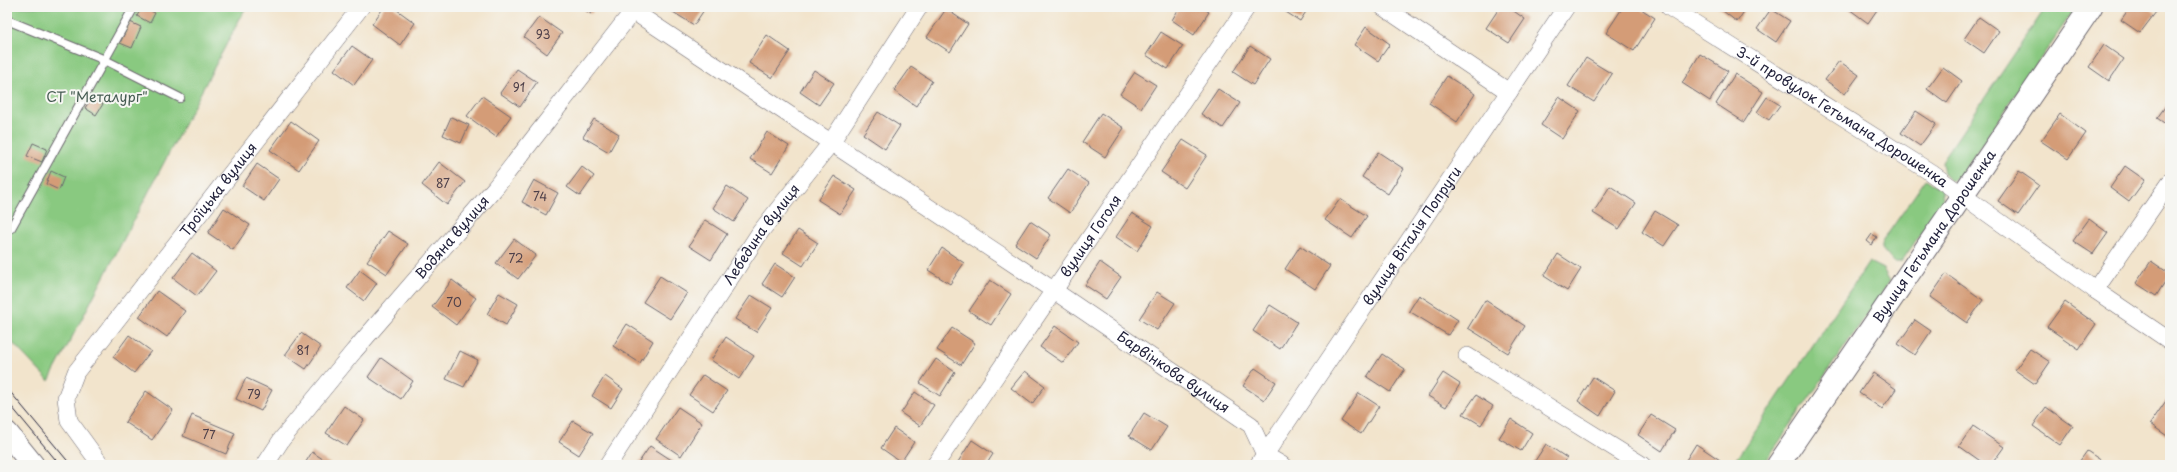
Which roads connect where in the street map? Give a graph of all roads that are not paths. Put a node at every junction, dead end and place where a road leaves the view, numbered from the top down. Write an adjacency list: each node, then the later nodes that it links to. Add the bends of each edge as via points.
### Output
1 (134, 7): 11 (lane)
2 (361, 7): 25 (street, Троїцька вулиця, via 76,372 66,398 69,421)
3 (919, 7): 14 (street, Лебедина вулиця)
4 (1247, 7): 18 (street, вулиця Гоголя)
5 (1383, 7): 12 (street)
6 (1566, 7): 12 (street, вулиця Віталія Попруги)
7 (1669, 7): 16 (street, 3-й провулок Гетьмана Дорошенка, via 1927,170)
8 (2091, 7): 16 (street, Вулиця Гетьмана Дорошенка)
9 (634, 9): 14 (street, Барвінкова вулиця); 26 (street, Водяна вулиця, via 495,188 354,351 282,439)
10 (7, 20): 11 (lane)
11 (104, 60): 13 (lane); 17 (lane)
12 (1509, 92): 23 (street, вулиця Віталія Попруги)
13 (180, 98)
14 (830, 144): 18 (street, Барвінкова вулиця); 27 (street, Лебедина вулиця, via 761,231)
15 (2170, 182): 19 (street)
16 (1962, 197): 19 (street, 3-й провулок Гетьмана Дорошенка); 31 (street, Вулиця Гетьмана Дорошенка)
17 (11, 228)
18 (1053, 290): 23 (street, Барвінкова вулиця, via 1251,425); 28 (street, вулиця Гоголя)
19 (2095, 290): 20 (street, 3-й провулок Гетьмана Дорошенка)
20 (2170, 341)
21 (1467, 356): 30 (street)
22 (7, 433): 24 (street)
23 (1262, 460): 29 (street)
24 (33, 465)
25 (101, 465)
26 (266, 465)
27 (608, 465)
28 (935, 465)
29 (1282, 465)
30 (1642, 465)
31 (1778, 465)

